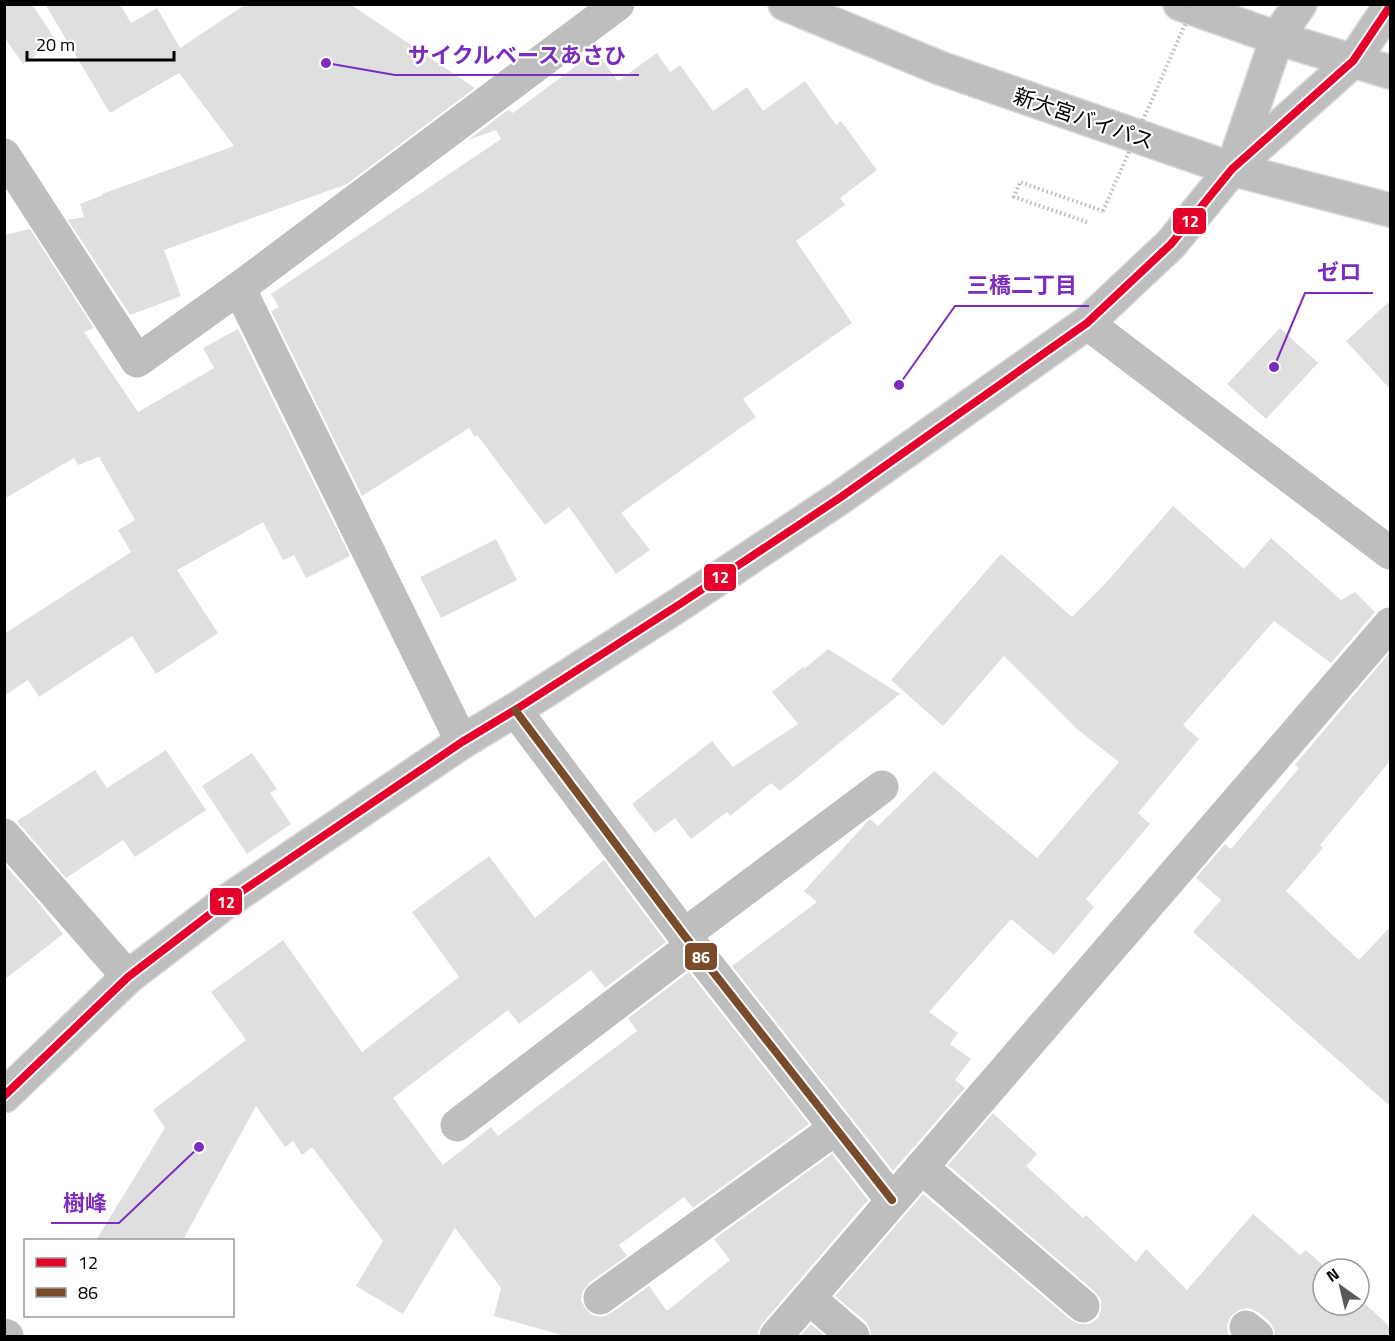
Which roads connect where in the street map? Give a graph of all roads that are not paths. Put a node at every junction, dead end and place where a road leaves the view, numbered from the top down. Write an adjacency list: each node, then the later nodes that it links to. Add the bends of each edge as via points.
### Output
1 (618, 4): 12 (main road)
2 (785, 4): 10 (main road, 新大宮バイパス, via 940,68)
3 (1180, 4): 6 (main road)
4 (1299, 4): 6 (main road)
5 (1390, 6): 7 (main road)
6 (1277, 38): 7 (main road); 10 (main road)
7 (1353, 61): 8 (main road); 10 (main road)
8 (1390, 72)
9 (4, 155): 12 (main road, via 137,361)
10 (1232, 169): 11 (main road, 新大宮バイパス); 13 (main road, via 1171,244)
11 (1390, 210)
12 (239, 288): 17 (main road)
13 (1087, 323): 14 (main road); 16 (main road, via 841,497)
14 (1390, 553)
15 (1390, 624): 25 (main road)
16 (515, 710): 17 (main road); 20 (main road)
17 (462, 742): 21 (main road, via 226,902)
18 (882, 787): 20 (main road)
19 (4, 835): 21 (main road)
20 (688, 940): 23 (main road); 24 (main road)
21 (128, 977): 22 (main road)
22 (4, 1096)
23 (457, 1125)
24 (836, 1128): 26 (main road); 27 (main road)
25 (921, 1167): 26 (main road); 29 (main road)
26 (892, 1200): 28 (main road)
27 (600, 1298)
28 (809, 1298): 30 (main road); 31 (main road)
29 (1083, 1306)
30 (776, 1336)
31 (853, 1336)

